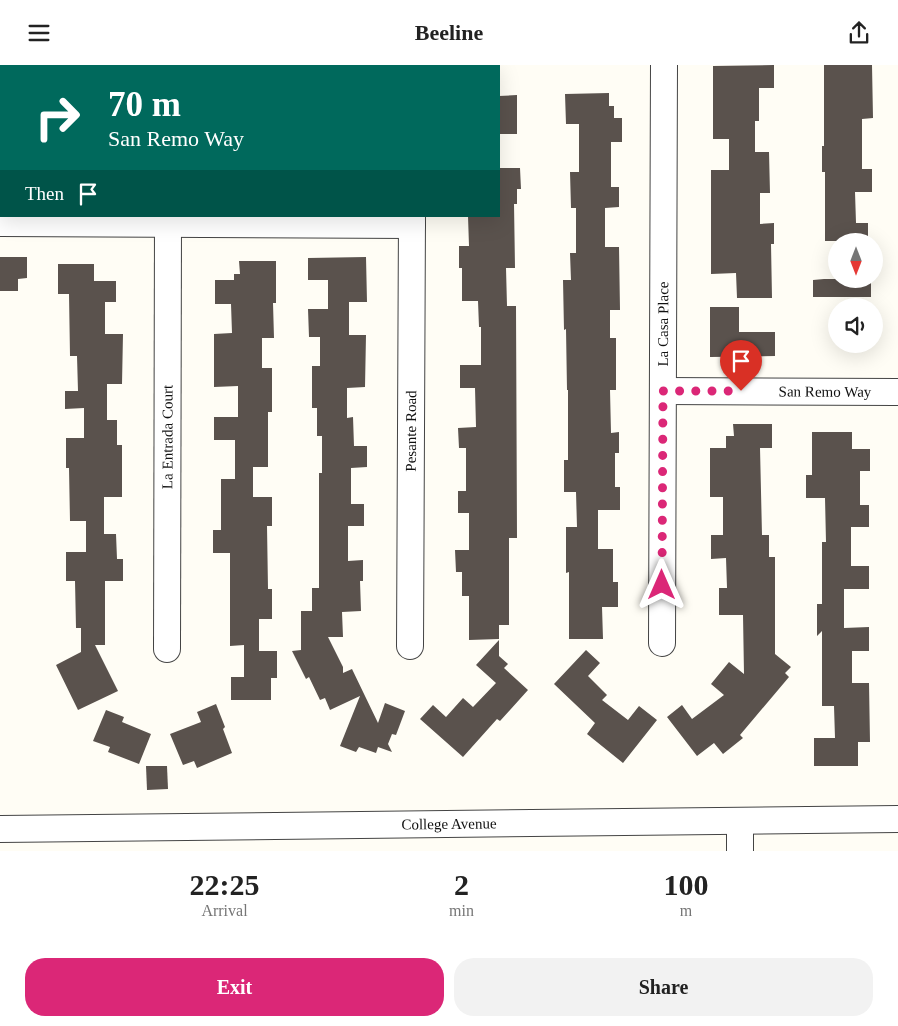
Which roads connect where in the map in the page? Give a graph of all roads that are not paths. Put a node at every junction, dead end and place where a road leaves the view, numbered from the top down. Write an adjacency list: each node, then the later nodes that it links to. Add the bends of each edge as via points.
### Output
1 (664, 65): 5 (street, La Casa Place)
2 (412, 221): 4 (street); 8 (street, Pesante Road)
3 (0, 223): 4 (street)
4 (168, 224): 9 (street, La Entrada Court)
5 (663, 391): 6 (street, San Remo Way); 7 (street, La Casa Place)
6 (898, 392)
7 (662, 643)
8 (410, 646)
9 (166, 649)
10 (898, 819): 11 (street, College Avenue)
11 (740, 821): 12 (street, College Avenue); 13 (street)
12 (0, 829)
13 (740, 851)

